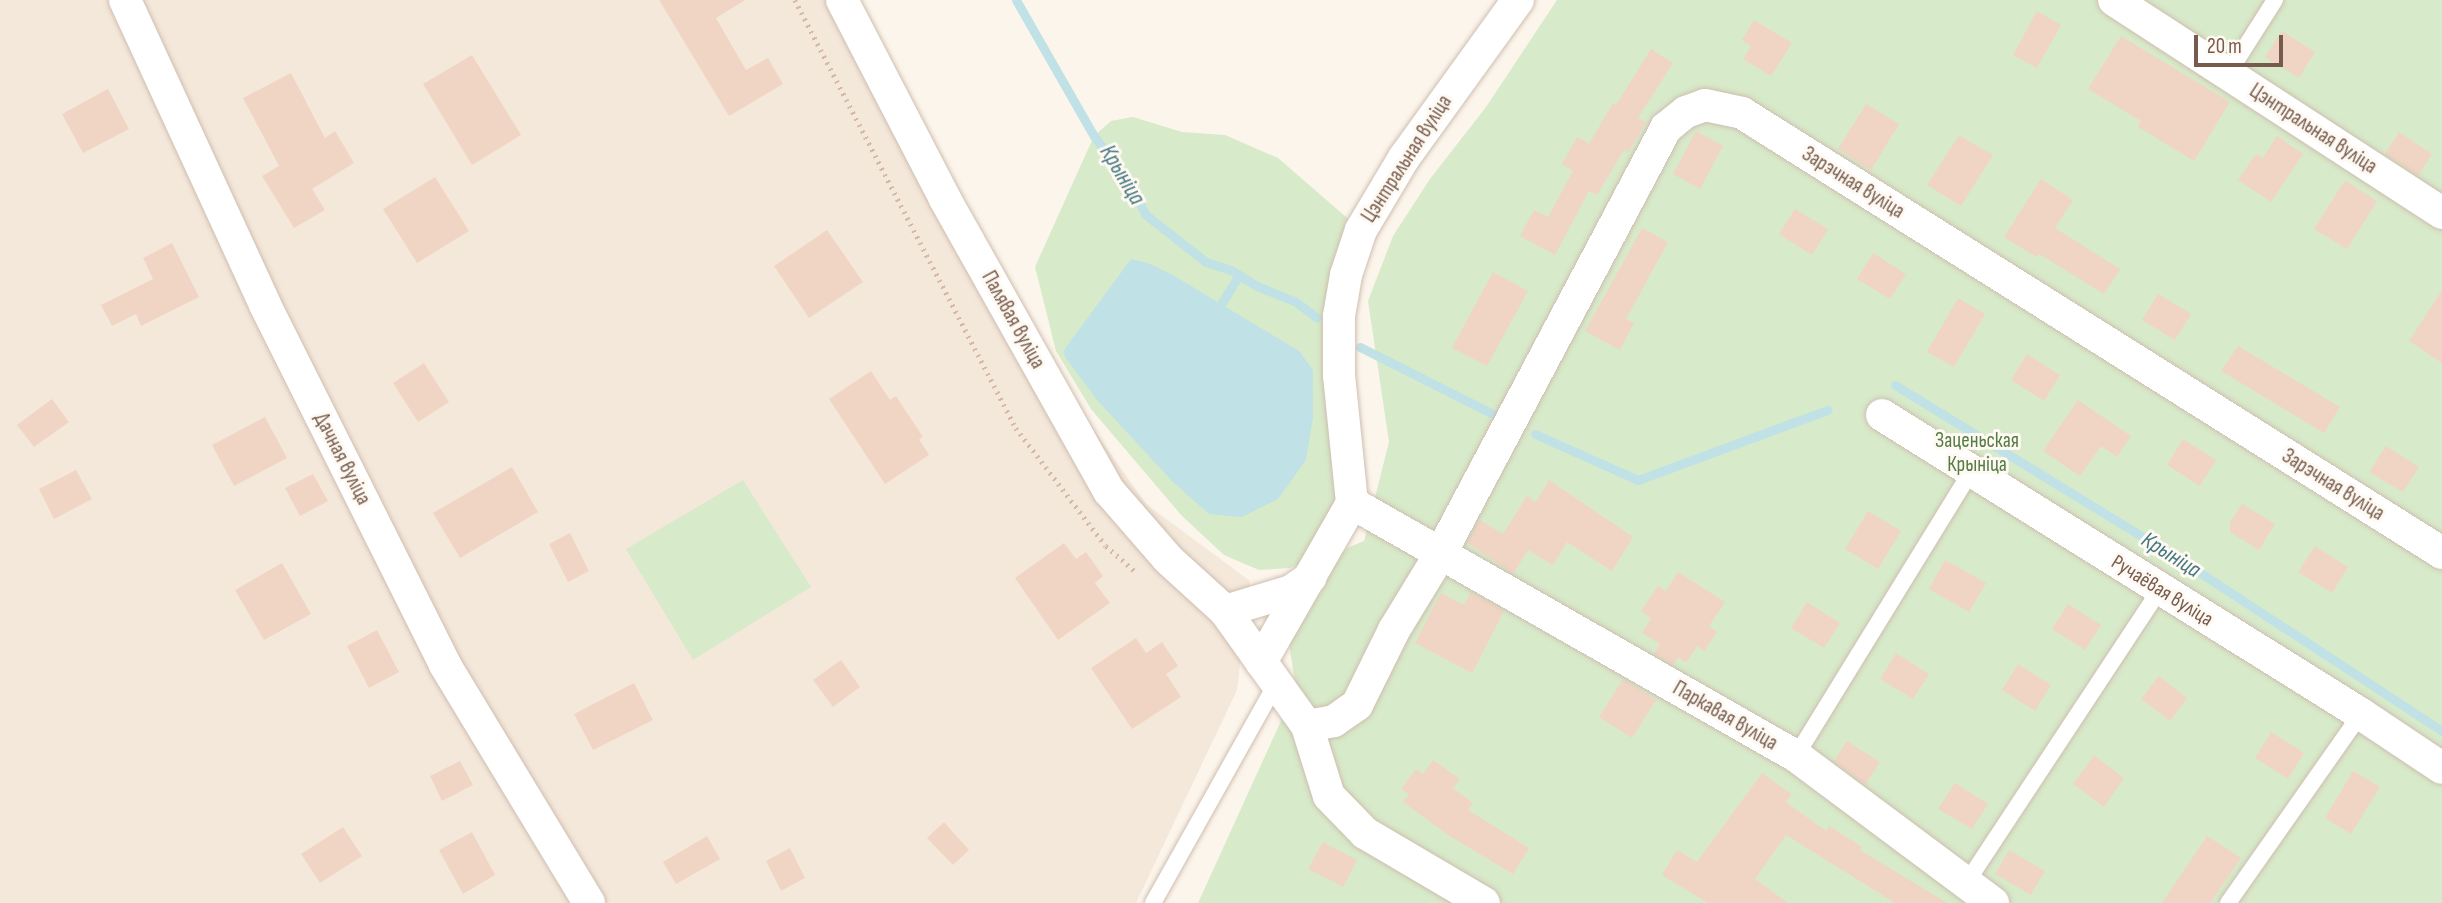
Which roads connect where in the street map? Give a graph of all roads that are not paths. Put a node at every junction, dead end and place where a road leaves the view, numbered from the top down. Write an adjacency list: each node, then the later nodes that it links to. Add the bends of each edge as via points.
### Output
1 (124, 0): 22 (street, Дачная вуліца, via 265,305 445,665)
2 (842, 0): 15 (street, Палявая вуліца, via 945,199 1109,491 1169,560)
3 (1518, 0): 10 (street, Цэнтральная вуліца, via 1404,158 1361,230 1346,275 1339,316 1339,376)
4 (2114, 0): 6 (street, Цэнтральная вуліца)
5 (2275, 0): 6 (lane)
6 (2228, 74): 7 (street, Цэнтральная вуліца)
7 (2442, 213)
8 (1882, 415): 9 (street, Ручаёвая вуліца)
9 (1971, 471): 14 (street, Ручаёвая вуліца); 19 (lane)
10 (1352, 503): 11 (street); 13 (street)
11 (1441, 553): 12 (street, Зарэчная вуліца, via 1666,128 1686,112 1705,105 1742,113); 18 (street, via 1394,630 1357,705 1334,722); 19 (street, Паркавая вуліца)
12 (2442, 553)
13 (1311, 577): 15 (street, via 1290,591); 16 (street)
14 (2160, 589): 17 (street, Ручаёвая вуліца); 21 (lane)
15 (1225, 611): 16 (street, Палявая вуліца)
16 (1268, 673): 18 (street, Палявая вуліца); 23 (lane)
17 (2361, 714): 20 (street, Ручаёвая вуліца); 26 (lane)
18 (1307, 726): 24 (street, Палявая вуліца, via 1329,796 1365,833)
19 (1796, 756): 21 (street, Паркавая вуліца)
20 (2442, 768)
21 (1965, 885): 25 (street, Паркавая вуліца)
22 (589, 903)
23 (1153, 903)
24 (1484, 903)
25 (1993, 903)
26 (2228, 903)

